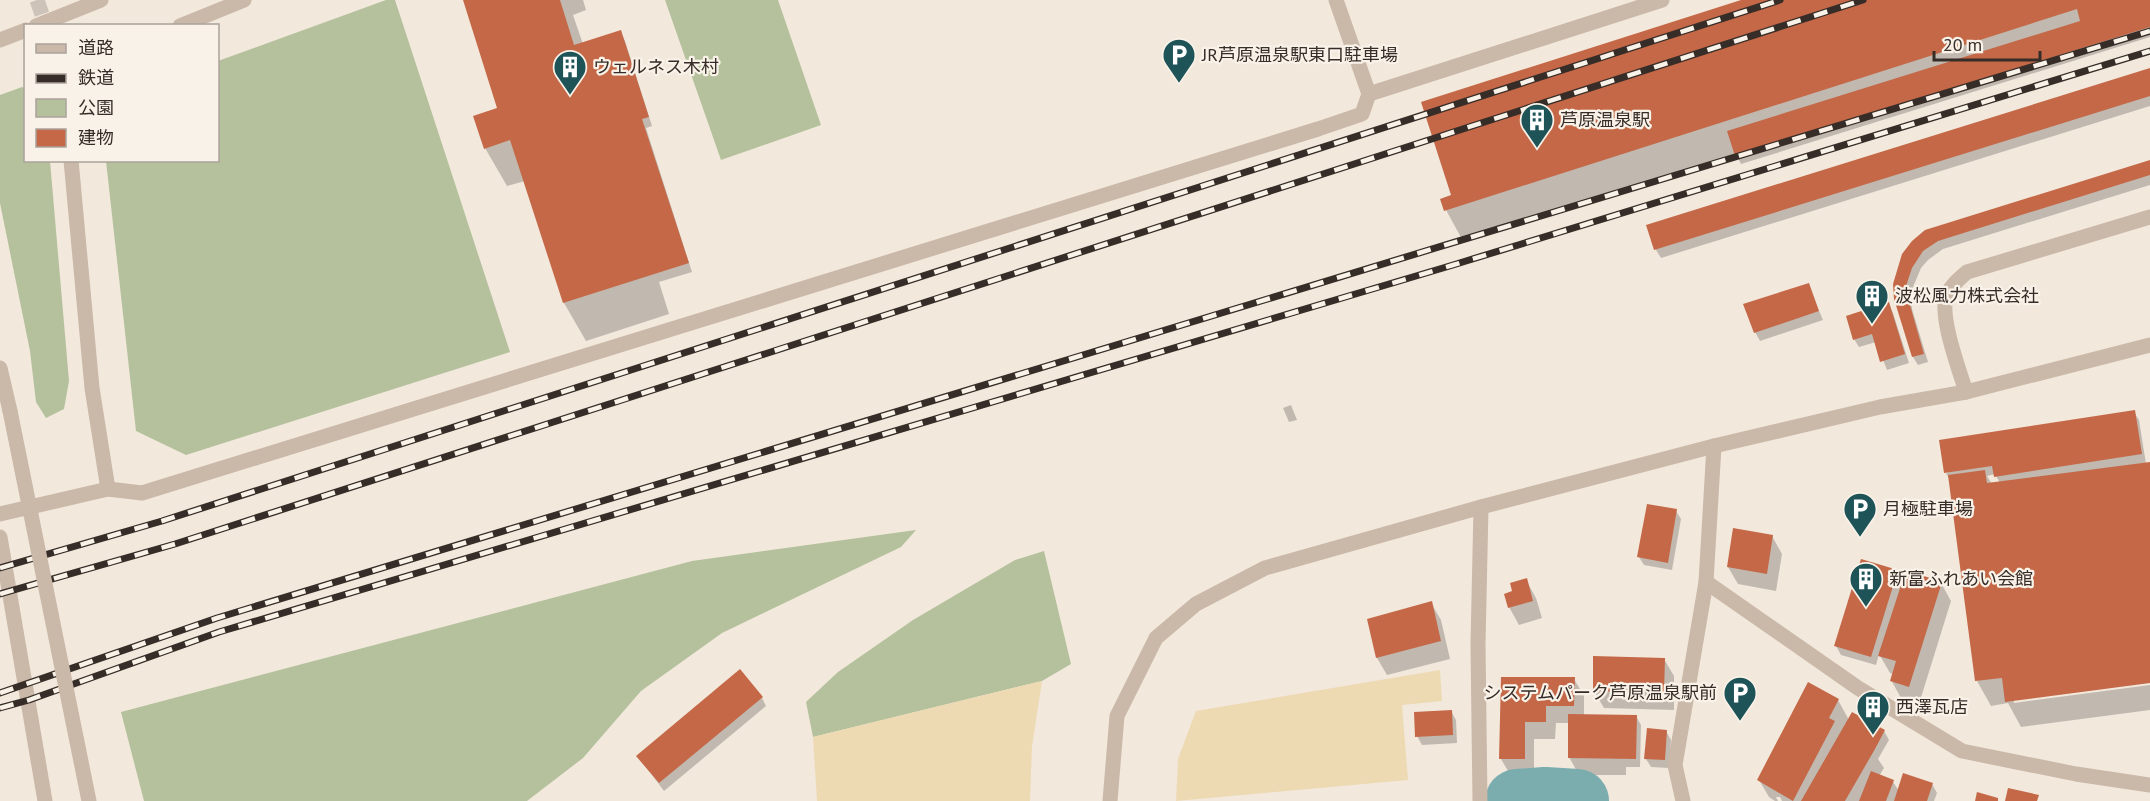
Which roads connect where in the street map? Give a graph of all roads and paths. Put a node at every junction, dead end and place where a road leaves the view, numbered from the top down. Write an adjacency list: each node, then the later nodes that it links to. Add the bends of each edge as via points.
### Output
1 (101, 0): 5 (street, bridge)
2 (244, 0): 6 (street)
3 (1336, 0): 9 (street)
4 (1662, 0): 9 (street)
5 (41, 24)
6 (185, 24)
7 (24, 31): 8 (street)
8 (0, 40)
9 (1369, 94): 16 (street, via 1362,114 1307,133 142,493)
10 (71, 162): 16 (street, via 92,388)
11 (2150, 217): 14 (street, via 1967,272 1955,282 1946,296 1944,315)
12 (2150, 345): 14 (street)
13 (0, 368): 23 (street, bridge)
14 (1966, 392): 15 (street, via 1880,407)
15 (1714, 446): 17 (street); 20 (street)
16 (108, 489): 18 (street)
17 (1481, 507): 24 (street, via 1265,568 1196,604 1156,638 1117,716); 25 (street)
18 (0, 514)
19 (0, 537): 22 (street)
20 (1706, 582): 21 (street, via 1858,688 1962,751); 26 (street, via 1676,765)
21 (2150, 785)
22 (45, 801)
23 (89, 801)
24 (1110, 801)
25 (1480, 801)
26 (1683, 801)

